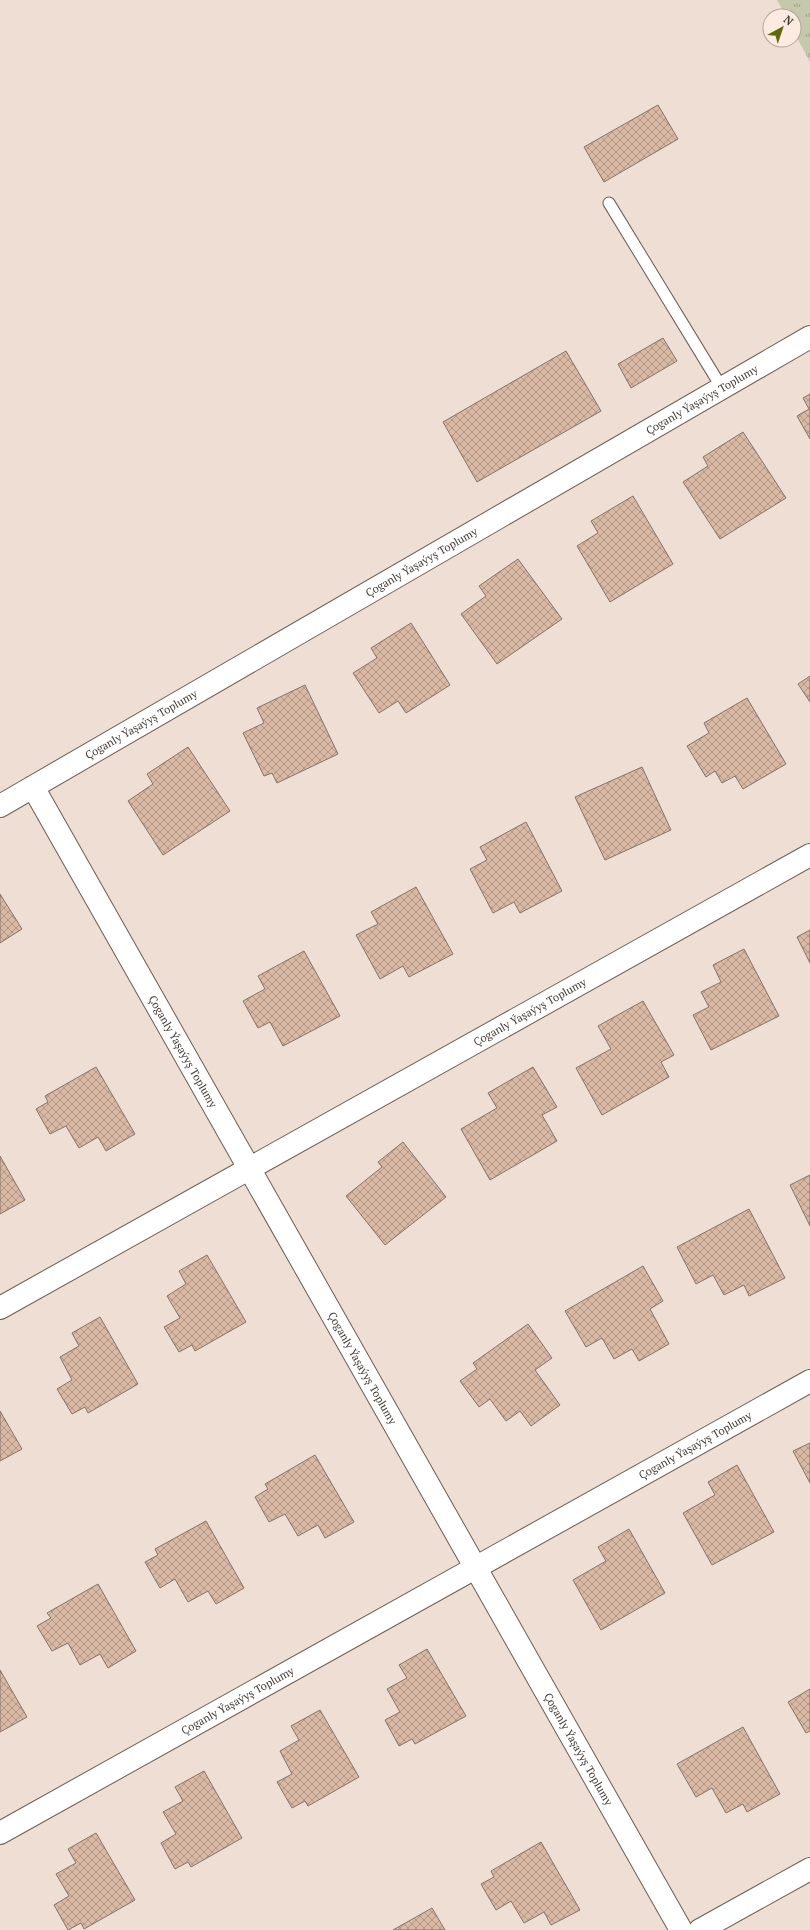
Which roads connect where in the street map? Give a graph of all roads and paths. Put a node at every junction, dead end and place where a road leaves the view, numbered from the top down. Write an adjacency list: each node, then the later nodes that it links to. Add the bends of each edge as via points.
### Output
1 (609, 203): 3 (lane)
2 (810, 337): 3 (street, Çoganly Ýaşaýyş Toplumy)
3 (722, 388): 4 (street, Çoganly Ýaşaýyş Toplumy)
4 (33, 787): 5 (street, Çoganly Ýaşaýyş Toplumy); 7 (street, Çoganly Ýaşaýyş Toplumy)
5 (0, 806)
6 (810, 854): 7 (street, Çoganly Ýaşaýyş Toplumy)
7 (249, 1169): 8 (street, Çoganly Ýaşaýyş Toplumy); 10 (street, Çoganly Ýaşaýyş Toplumy)
8 (0, 1308)
9 (810, 1381): 10 (street, Çoganly Ýaşaýyş Toplumy)
10 (476, 1568): 11 (street, Çoganly Ýaşaýyş Toplumy); 13 (street, Çoganly Ýaşaýyş Toplumy)
11 (0, 1833)
12 (810, 1869): 14 (street)
13 (681, 1930)
14 (700, 1930)

